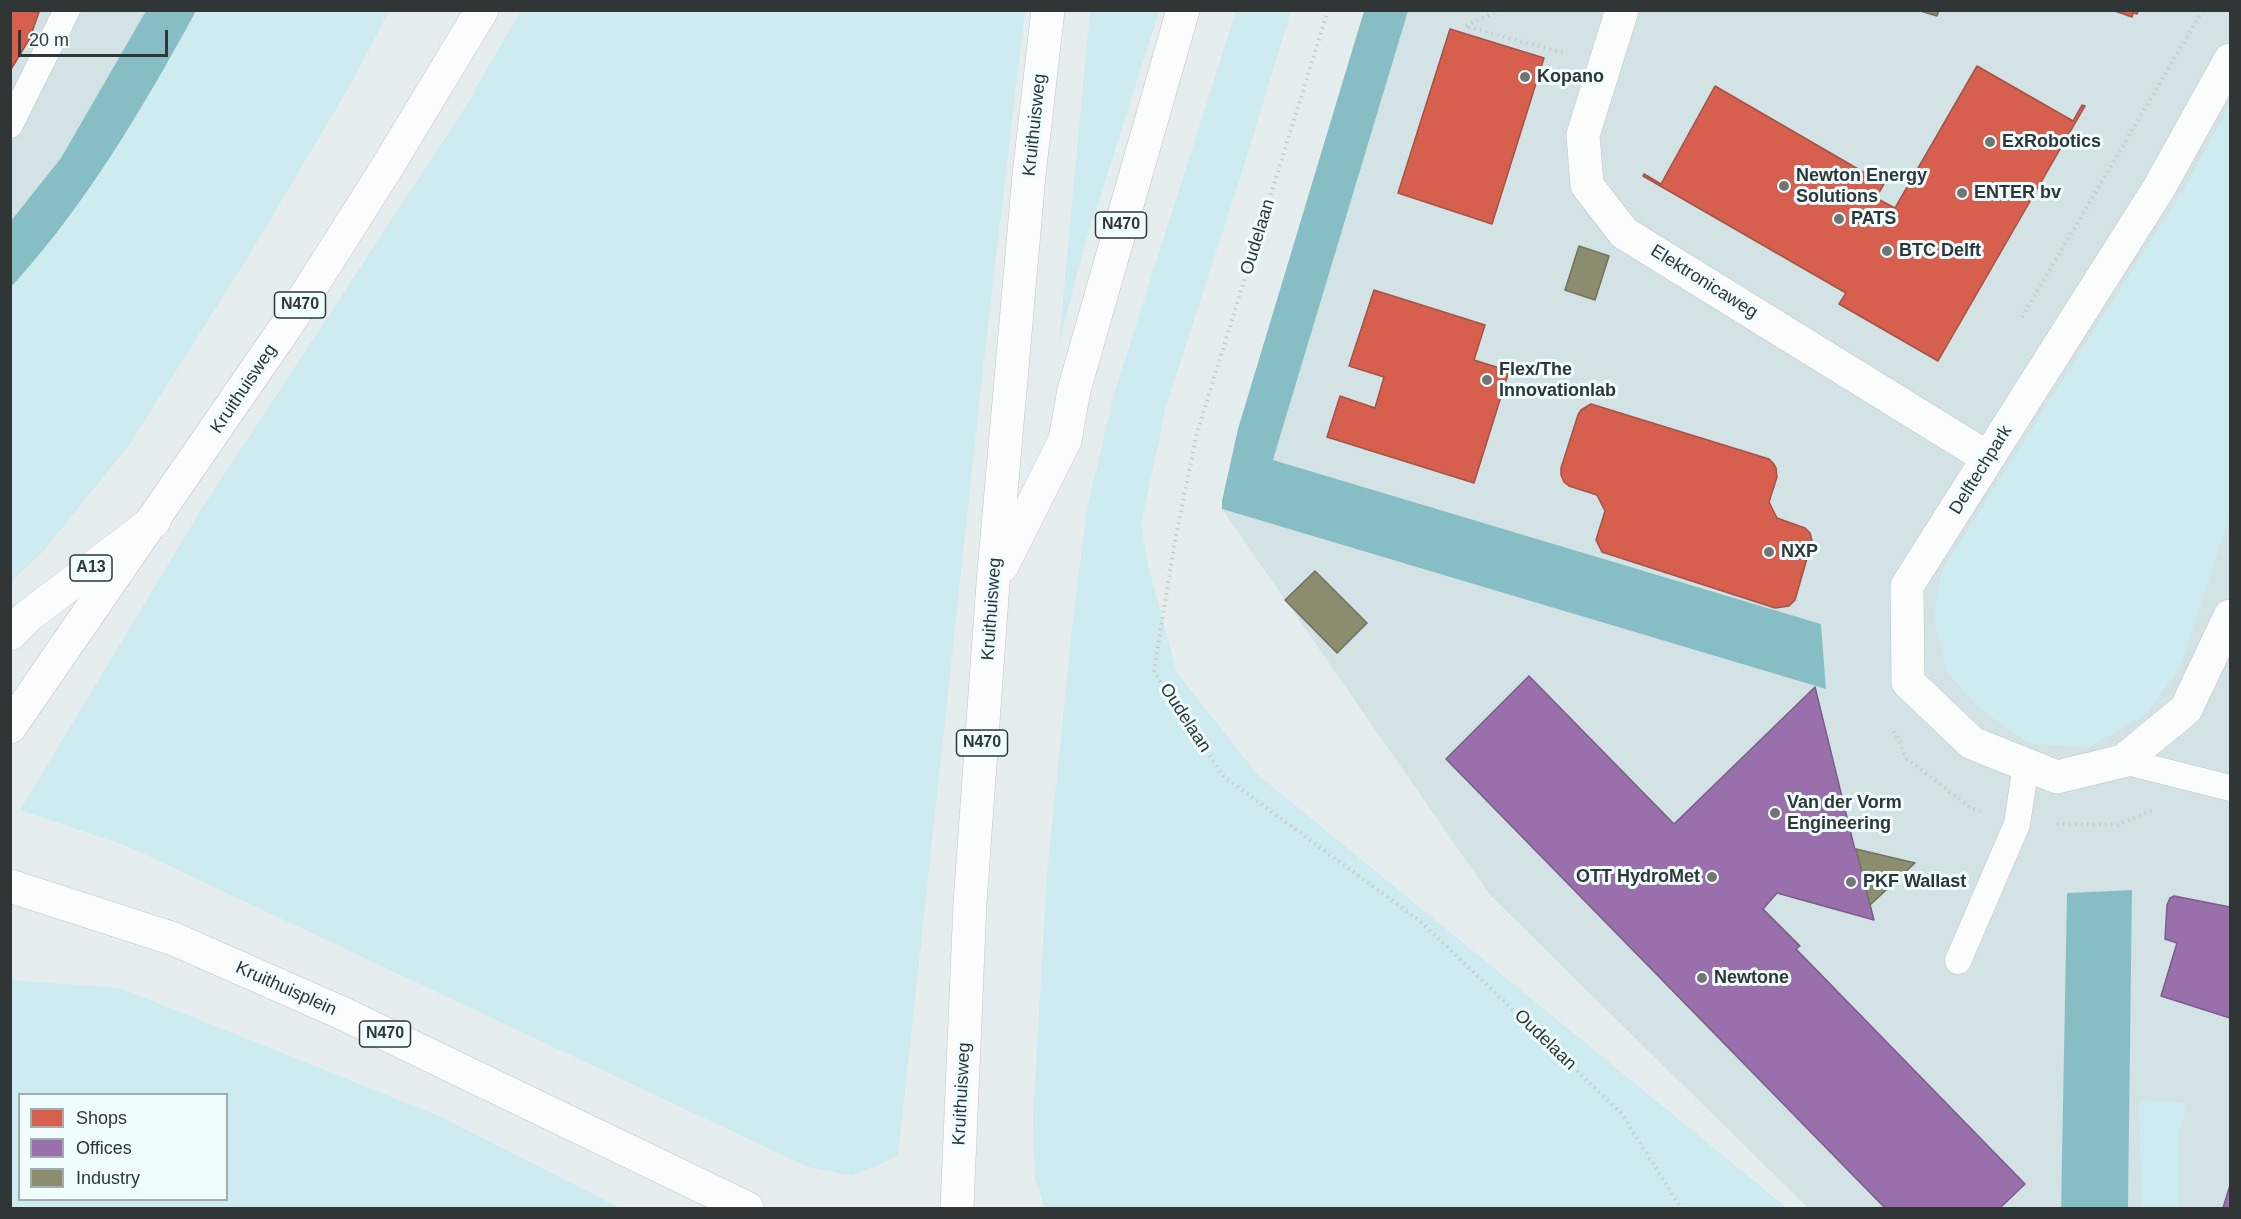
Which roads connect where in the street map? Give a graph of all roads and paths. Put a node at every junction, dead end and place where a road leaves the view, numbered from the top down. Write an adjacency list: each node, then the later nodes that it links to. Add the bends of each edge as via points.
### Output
1 (67, 10): 13 (lane)
2 (461, 10): 12 (main road, N470)
3 (482, 10): 12 (main road, Kruithuisweg / N470)
4 (1048, 10): 17 (main road, Kruithuisweg / N470, via 1029,175)
5 (1183, 10): 17 (main road, N470, via 1074,390 1065,440)
6 (1328, 10): 30 (path, Oudelaan, via 1197,433 1154,672 1223,776 1420,921 1622,1113)
7 (1500, 10): 10 (path, via 1465,26)
8 (1622, 10): 15 (main road, Elektronicaweg, via 1583,135 1587,185 1624,232)
9 (2203, 10): 14 (path)
10 (1568, 54)
11 (2230, 60): 15 (main road, Delftechpark, via 2159,189)
12 (438, 84): 16 (main road, Kruithuisweg / N470, via 293,315)
13 (10, 125)
14 (2019, 323)
15 (1988, 458): 23 (main road, Delftechpark, via 1907,586 1908,682 1972,743)
16 (154, 521): 19 (main road, A13, via 28,616); 20 (main road, Kruithuisweg / N470)
17 (993, 582): 29 (main road, Kruithuisweg / N470, via 970,903)
18 (2230, 616): 22 (main road, Delftechpark, via 2186,709)
19 (10, 634)
20 (10, 727)
21 (1893, 728): 25 (path, via 1907,759 1916,766 1971,808)
22 (2123, 761): 23 (main road, Delftechpark, via 2056,777); 24 (lane, Delftechpark)
23 (2026, 765): 25 (lane)
24 (2221, 785): 25 (path, via 2118,825)
25 (2017, 824): 27 (lane)
26 (10, 886): 28 (main road, Kruithuisplein / N470, via 174,939 344,1014)
27 (1958, 961)
28 (747, 1209)
29 (957, 1209)
30 (1682, 1209)

